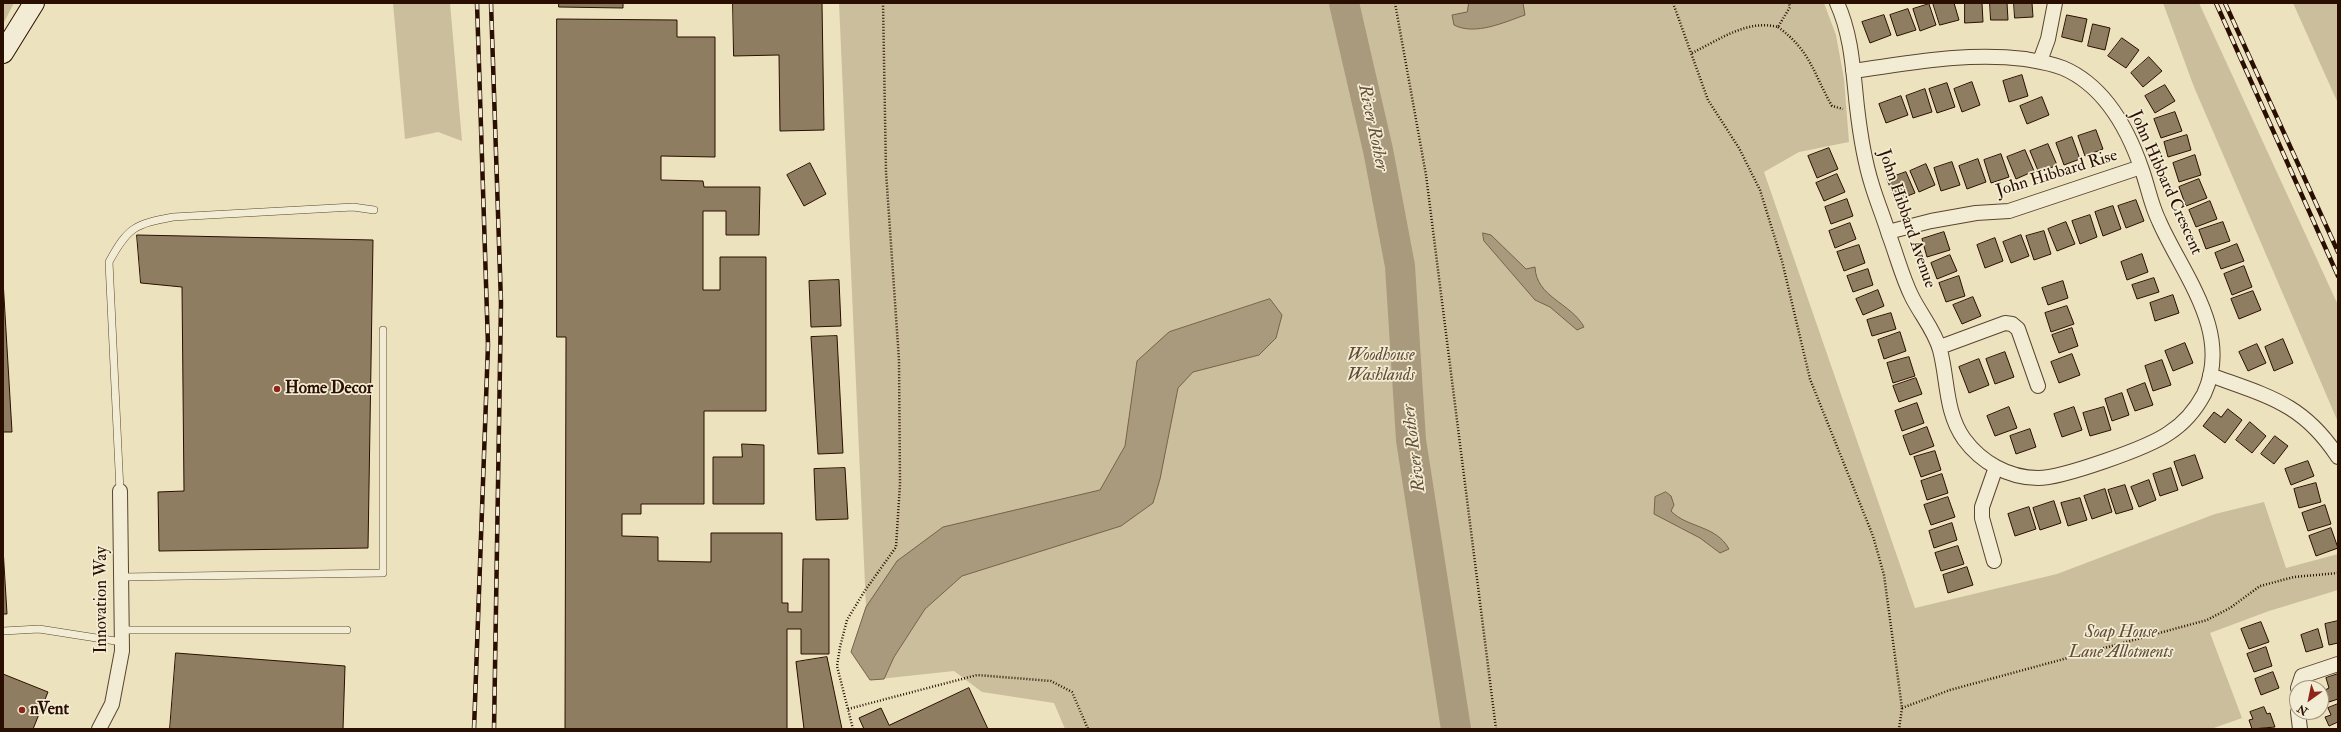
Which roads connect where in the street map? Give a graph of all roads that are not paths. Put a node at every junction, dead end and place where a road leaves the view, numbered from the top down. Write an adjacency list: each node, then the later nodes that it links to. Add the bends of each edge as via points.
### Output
1 (34, 3): 4 (main road)
2 (1837, 3): 6 (street, John Hibbard Avenue, via 1846,24)
3 (2055, 3): 5 (street, via 2048,39)
4 (3, 53)
5 (2040, 61): 6 (street, John Hibbard Crescent, via 1983,55 1959,56); 7 (street, John Hibbard Crescent, via 2062,67 2082,78 2098,92 2126,131)
6 (1853, 71): 9 (street, John Hibbard Avenue, via 1864,152 1872,186)
7 (2141, 167): 9 (street, John Hibbard Rise, via 2009,211 1976,213); 12 (street, John Hibbard Crescent, via 2156,216 2205,312 2211,332)
8 (374, 210): 16 (lane, via 353,207 173,217 148,221 131,229 109,262)
9 (1888, 232): 11 (street, John Hibbard Avenue, via 1908,288)
10 (383, 330): 18 (lane, via 383,573)
11 (1940, 347): 13 (street, via 2006,323 2012,324 2018,329); 15 (street, John Hibbard Avenue, via 1950,413 1956,427 1967,443)
12 (2210, 375): 14 (street, via 2279,401 2305,417 2325,436); 15 (street, John Hibbard Avenue, via 2203,394 2183,423 2152,443 2054,476 2022,476)
13 (2038, 386)
14 (2338, 457)
15 (1996, 467): 17 (street, via 1982,507 1982,518)
16 (120, 491): 18 (street, Innovation Way)
17 (1994, 561)
18 (122, 577): 21 (street, Innovation Way)
19 (347, 630): 21 (lane)
20 (3, 631): 21 (lane, via 39,629)
21 (122, 636): 24 (street, Innovation Way, via 112,704)
22 (2338, 664): 23 (street, via 2302,676)
23 (2301, 680)
24 (99, 729)

